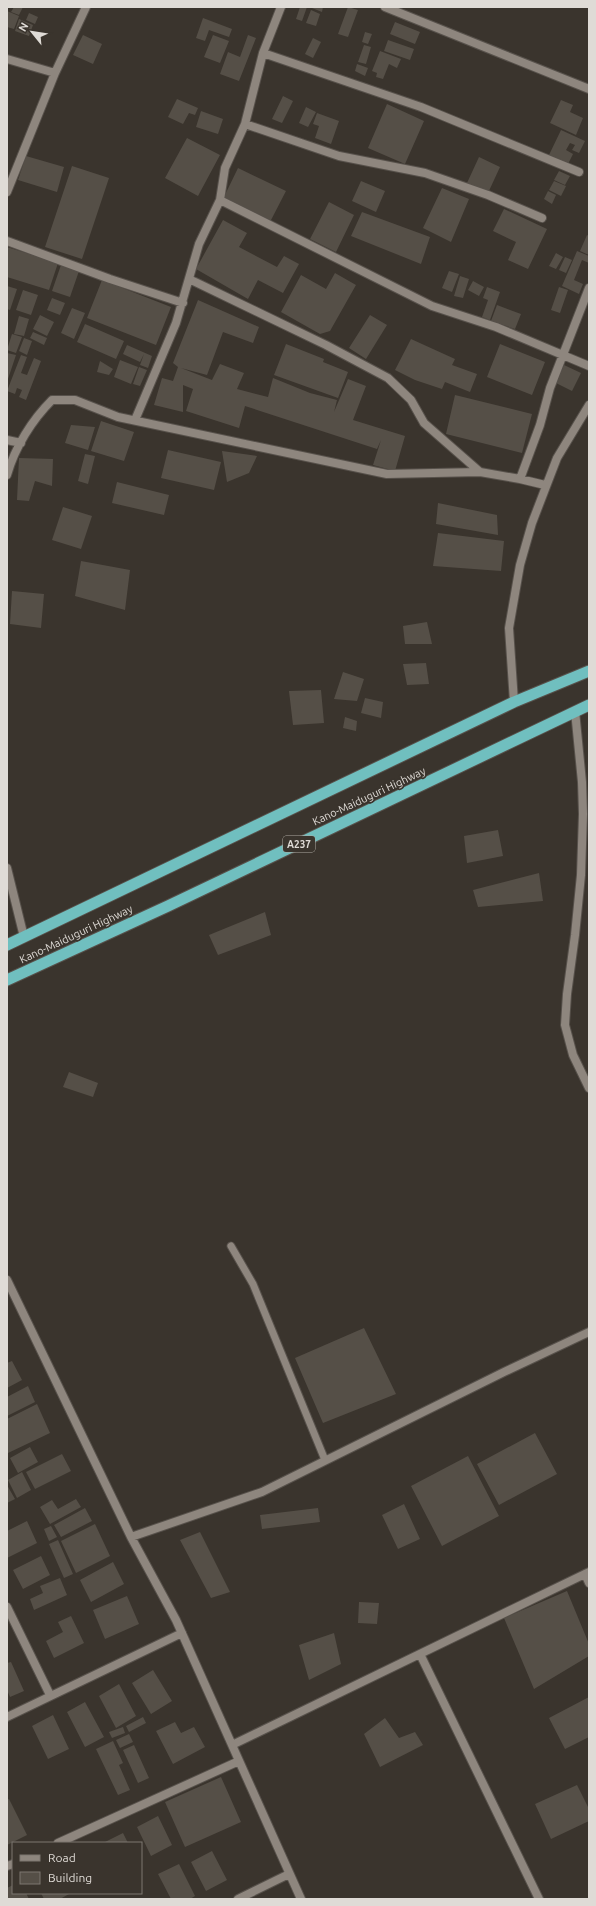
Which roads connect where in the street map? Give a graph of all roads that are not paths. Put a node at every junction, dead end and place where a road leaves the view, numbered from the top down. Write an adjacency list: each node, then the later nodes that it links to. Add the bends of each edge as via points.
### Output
1 (86, 7): 6 (street)
2 (280, 7): 4 (street)
3 (385, 7): 7 (street)
4 (263, 53): 8 (street); 9 (street, via 421,107)
5 (7, 59): 6 (street)
6 (55, 73): 10 (street)
7 (589, 89)
8 (245, 124): 11 (street, via 225,168); 12 (street, via 338,156 425,173 488,195)
9 (579, 172)
10 (7, 192)
11 (220, 200): 14 (street, via 199,244); 17 (street, via 432,306)
12 (542, 218)
13 (7, 241): 16 (street)
14 (189, 279): 16 (street); 23 (street, via 388,378 411,400 424,423)
15 (589, 288): 17 (street)
16 (183, 303): 20 (street)
17 (563, 353): 18 (street); 25 (street)
18 (589, 366)
19 (589, 406): 26 (street, via 557,458)
20 (135, 420): 22 (street, via 118,417 75,400 52,400 37,414); 23 (street, via 387,474)
21 (7, 440): 22 (street)
22 (21, 443): 24 (street, via 11,460)
23 (480, 472): 25 (street)
24 (7, 474)
25 (520, 479): 26 (street)
26 (545, 485): 28 (street, via 520,565 509,628)
27 (589, 671): 28 (highway, Kano-Maiduguri Highway)
28 (514, 702): 32 (highway, Kano-Maiduguri Highway)
29 (589, 705): 30 (highway, Kano-Maiduguri Highway / A237)
30 (575, 711): 34 (highway, Kano-Maiduguri Highway / A237); 35 (street, via 582,782 581,868 565,1020 574,1055)
31 (7, 868): 32 (street)
32 (24, 937): 33 (highway, Kano-Maiduguri Highway)
33 (7, 945)
34 (7, 980)
35 (589, 1088)
36 (231, 1246): 39 (lane, via 253,1284)
37 (7, 1280): 40 (street)
38 (589, 1332): 39 (street)
39 (325, 1460): 40 (street, via 262,1492)
40 (131, 1537): 44 (street)
41 (587, 1573): 42 (street); 45 (street)
42 (589, 1583)
43 (7, 1607): 46 (street)
44 (182, 1633): 46 (street); 48 (street)
45 (420, 1654): 48 (street); 54 (street)
46 (50, 1695): 47 (street)
47 (7, 1717)
48 (232, 1745): 49 (street)
49 (239, 1761): 50 (street); 51 (street)
50 (60, 1842)
51 (289, 1874): 52 (street); 53 (street)
52 (238, 1899)
53 (301, 1899)
54 (539, 1899)

